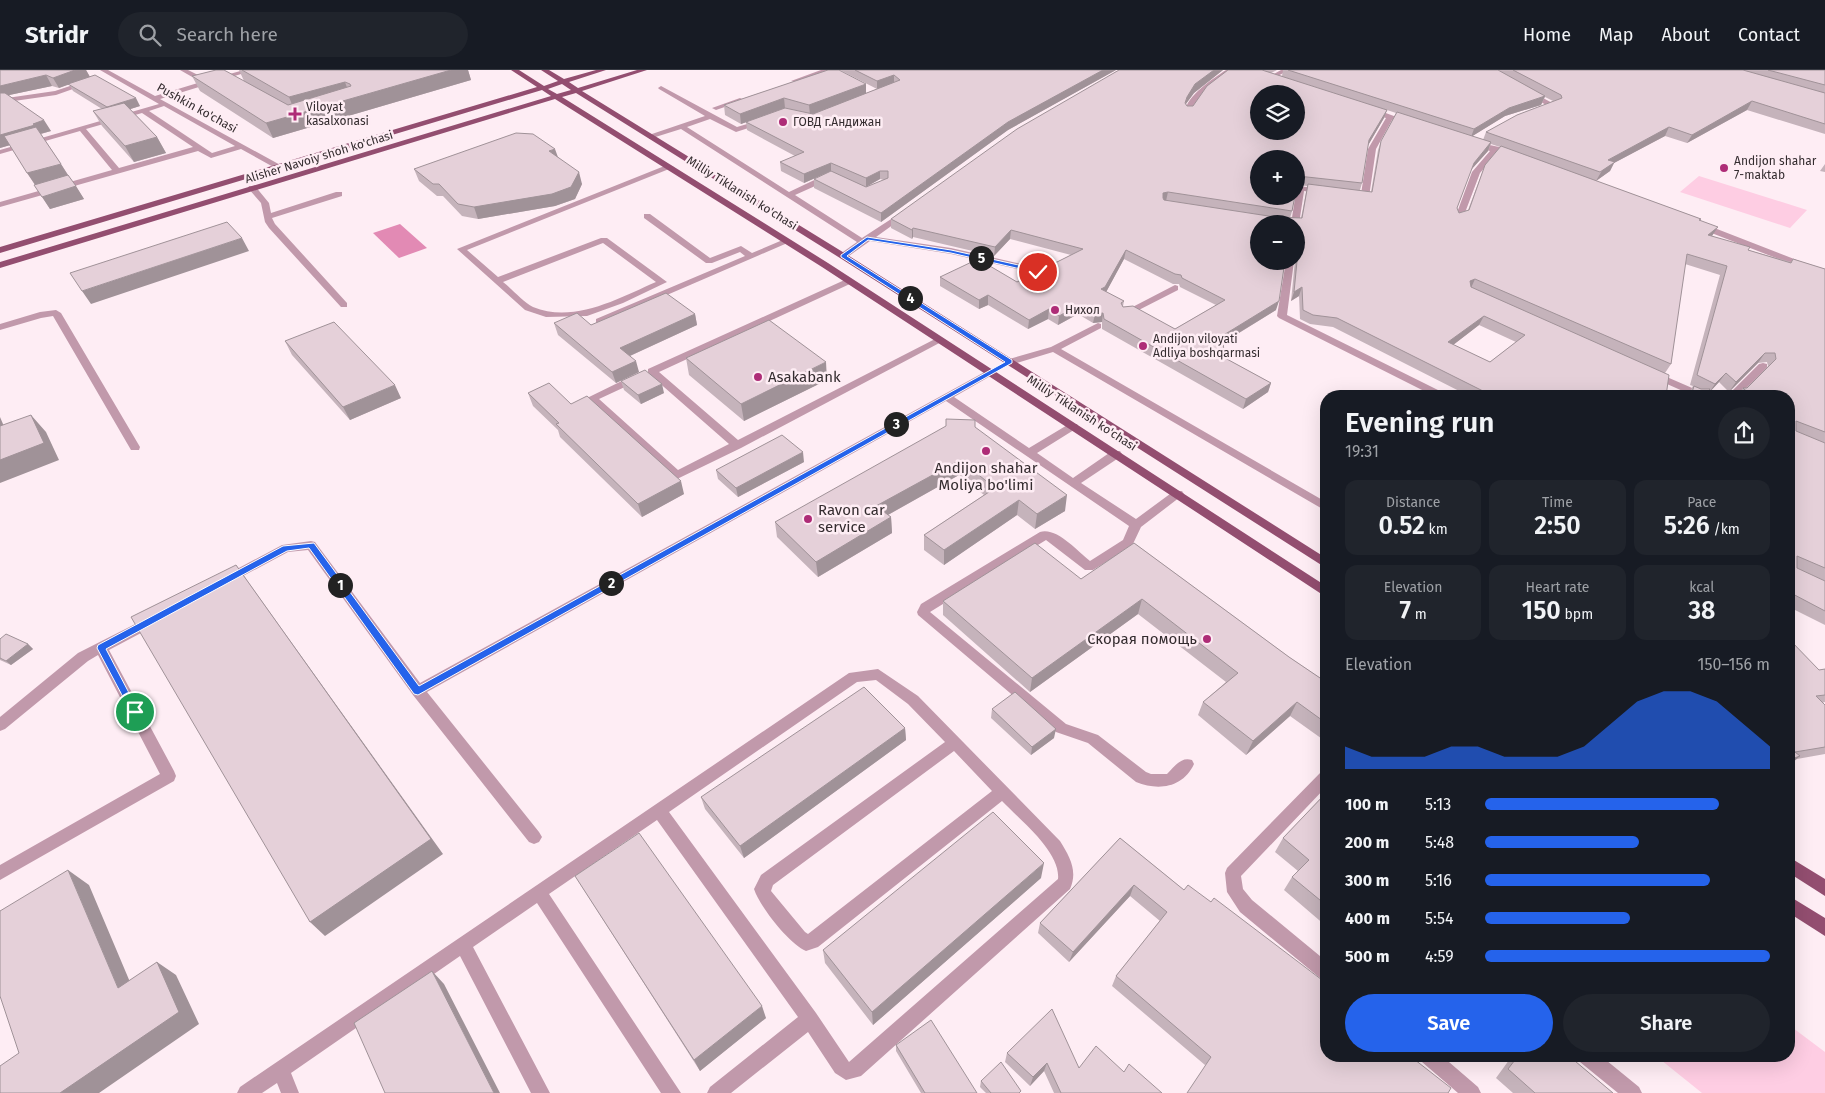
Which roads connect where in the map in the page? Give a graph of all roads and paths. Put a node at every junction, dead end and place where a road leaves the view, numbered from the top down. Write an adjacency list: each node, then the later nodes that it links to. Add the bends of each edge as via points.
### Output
1 (183, 70): 16 (street)
2 (215, 70): 13 (street)
3 (251, 70): 13 (street)
4 (514, 70): 21 (main road, Milliy Tiklanish ko'chasi)
5 (544, 70): 18 (main road, Milliy Tiklanish ko'chasi)
6 (603, 70): 18 (main road, Alisher Navoiy shoh ko'chasi)
7 (644, 70): 23 (main road, Alisher Navoiy shoh ko'chasi)
8 (828, 70): 12 (street); 19 (street)
9 (1231, 70): 32 (street, via 1208,84)
10 (1286, 70): 15 (street, via 1267,77)
11 (103, 74): 25 (street, Pushkin ko'chasi, via 112,74)
12 (836, 74)
13 (228, 77): 16 (street); 17 (street)
14 (93, 80): 27 (street, via 56,93)
15 (1280, 81)
16 (208, 82): 25 (street)
17 (236, 82)
18 (565, 82): 21 (main road, Alisher Navoiy shoh ko'chasi); 23 (main road, Milliy Tiklanish ko'chasi)
19 (790, 83)
20 (1519, 87): 33 (street, via 1552,104)
21 (543, 88): 24 (main road, Milliy Tiklanish ko'chasi); 49 (main road, Alisher Navoiy shoh ko'chasi)
22 (661, 88): 34 (street)
23 (579, 91): 24 (main road, Alisher Navoiy shoh ko'chasi); 40 (main road, Milliy Tiklanish ko'chasi)
24 (558, 97): 42 (main road, Milliy Tiklanish ko'chasi); 52 (main road, Alisher Navoiy shoh ko'chasi)
25 (155, 98): 28 (street, Pushkin ko'chasi)
26 (744, 99): 29 (street)
27 (0, 101)
28 (165, 104): 31 (street); 43 (street, Pushkin ko'chasi)
29 (716, 108)
30 (1363, 108): 35 (street)
31 (143, 110): 39 (street); 44 (street)
32 (1188, 110)
33 (1533, 112)
34 (712, 116): 36 (street, via 736,130); 38 (street)
35 (1390, 117): 37 (street); 57 (street, via 1372,149 1365,197)
36 (770, 118)
37 (1417, 125)
38 (682, 127): 40 (street); 58 (street)
39 (81, 128): 46 (street); 51 (street)
40 (652, 137): 42 (main road); 48 (main road, Milliy Tiklanish ko'chasi)
41 (1462, 140): 45 (street, via 1474,140)
42 (633, 143): 50 (main road, Milliy Tiklanish ko'chasi)
43 (242, 146): 44 (street, via 211,156); 49 (street, Pushkin ko'chasi)
44 (199, 148): 51 (street)
45 (1496, 149): 47 (street); 66 (street, via 1476,172)
46 (0, 152)
47 (1524, 159)
48 (688, 160): 50 (main road); 59 (main road, Milliy Tiklanish ko'chasi)
49 (280, 167): 52 (main road); 70 (main road, Alisher Navoiy shoh ko'chasi)
50 (670, 167): 62 (main road, Milliy Tiklanish ko'chasi); 78 (street, via 461,249)
51 (117, 171): 61 (street)
52 (291, 177): 54 (main road, Alisher Navoiy shoh ko'chasi)
53 (840, 179): 58 (street, via 832,175)
54 (252, 188): 64 (street, via 265,203); 73 (main road, Alisher Navoiy shoh ko'chasi)
55 (1328, 192): 63 (street, via 1300,188)
56 (339, 194): 64 (street)
57 (1346, 194)
58 (789, 195): 68 (street)
59 (754, 202): 62 (main road); 71 (main road, Milliy Tiklanish ko'chasi)
60 (916, 204): 68 (street)
61 (0, 205)
62 (736, 209): 69 (main road, Milliy Tiklanish ko'chasi)
63 (1296, 215)
64 (269, 216): 80 (street, via 272,226)
65 (647, 216): 72 (street, via 709,261 741,249)
66 (1459, 218)
67 (1689, 221): 76 (street)
68 (865, 240): 71 (street); 75 (street, via 951,251)
69 (788, 242): 72 (street); 77 (main road, Milliy Tiklanish ko'chasi)
70 (0, 250)
71 (843, 256): 87 (main road, Milliy Tiklanish ko'chasi)
72 (752, 257): 82 (street)
73 (0, 265)
74 (1289, 270): 92 (street, via 1282,316)
75 (1038, 272)
76 (1825, 274)
77 (849, 280): 85 (main road, Milliy Tiklanish ko'chasi); 90 (street)
78 (498, 281): 78 (street, via 528,308 546,314 584,314 662,282 604,240)
79 (1175, 288): 81 (street)
80 (344, 305)
81 (1126, 313)
82 (599, 321)
83 (1098, 326): 86 (street)
84 (0, 327): 98 (street, via 56,313)
85 (940, 340): 91 (main road, Milliy Tiklanish ko'chasi); 97 (street)
86 (1054, 349): 87 (street); 104 (street)
87 (1010, 362): 91 (main road); 101 (main road, Milliy Tiklanish ko'chasi)
88 (1763, 366): 94 (street)
89 (1640, 369): 93 (street)
90 (652, 371): 97 (street); 97 (street, via 592,398 677,475)
91 (990, 372): 95 (street); 96 (main road, Milliy Tiklanish ko'chasi)
92 (1430, 390)
93 (1688, 390)
94 (1738, 390)
95 (946, 396): 99 (street); 111 (street)
96 (1073, 426): 99 (street); 100 (main road, Milliy Tiklanish ko'chasi)
97 (737, 445)
98 (135, 447)
99 (1030, 453): 102 (street)
100 (1116, 454): 102 (street); 103 (main road, Milliy Tiklanish ko'chasi)
101 (1197, 481): 103 (main road); 106 (main road, Milliy Tiklanish ko'chasi)
102 (1073, 483): 105 (street)
103 (1178, 494): 105 (street); 108 (main road, Milliy Tiklanish ko'chasi)
104 (1320, 504)
105 (1136, 525): 114 (street, via 1128,543 1090,567 1051,536 1044,535 926,607 923,612 1060,728 1094,740 1140,776 1150,781 1170,780)
106 (1320, 560)
107 (215, 586): 111 (street, via 286,548 311,545)
108 (1320, 588)
109 (162, 614): 110 (street)
110 (101, 648): 112 (street, via 83,657); 120 (street, via 169,776)
111 (418, 691): 118 (street)
112 (0, 725)
113 (954, 743): 116 (street); 116 (street, via 763,884 764,895 799,938 806,943 812,941); 117 (street, via 914,700 878,674 854,677)
114 (1187, 764)
115 (1320, 783): 126 (street, via 1233,873 1232,880 1235,892 1246,906)
116 (1002, 792): 127 (street, via 1055,846 1066,867 1064,884 855,1070 846,1071 842,1067)
117 (659, 810): 122 (street); 127 (street)
118 (534, 837)
119 (1795, 868): 121 (main road)
120 (0, 872)
121 (1825, 888)
122 (539, 893): 125 (street); 134 (street)
123 (1795, 908): 124 (main road)
124 (1825, 928)
125 (463, 945): 130 (street); 133 (street)
126 (1320, 967)
127 (810, 1019): 135 (street)
128 (1435, 1062): 136 (street)
129 (1593, 1062): 137 (street)
130 (281, 1069): 131 (street); 132 (street)
131 (246, 1093)
132 (290, 1093)
133 (541, 1093)
134 (672, 1093)
135 (716, 1093)
136 (1472, 1093)
137 (1632, 1093)

